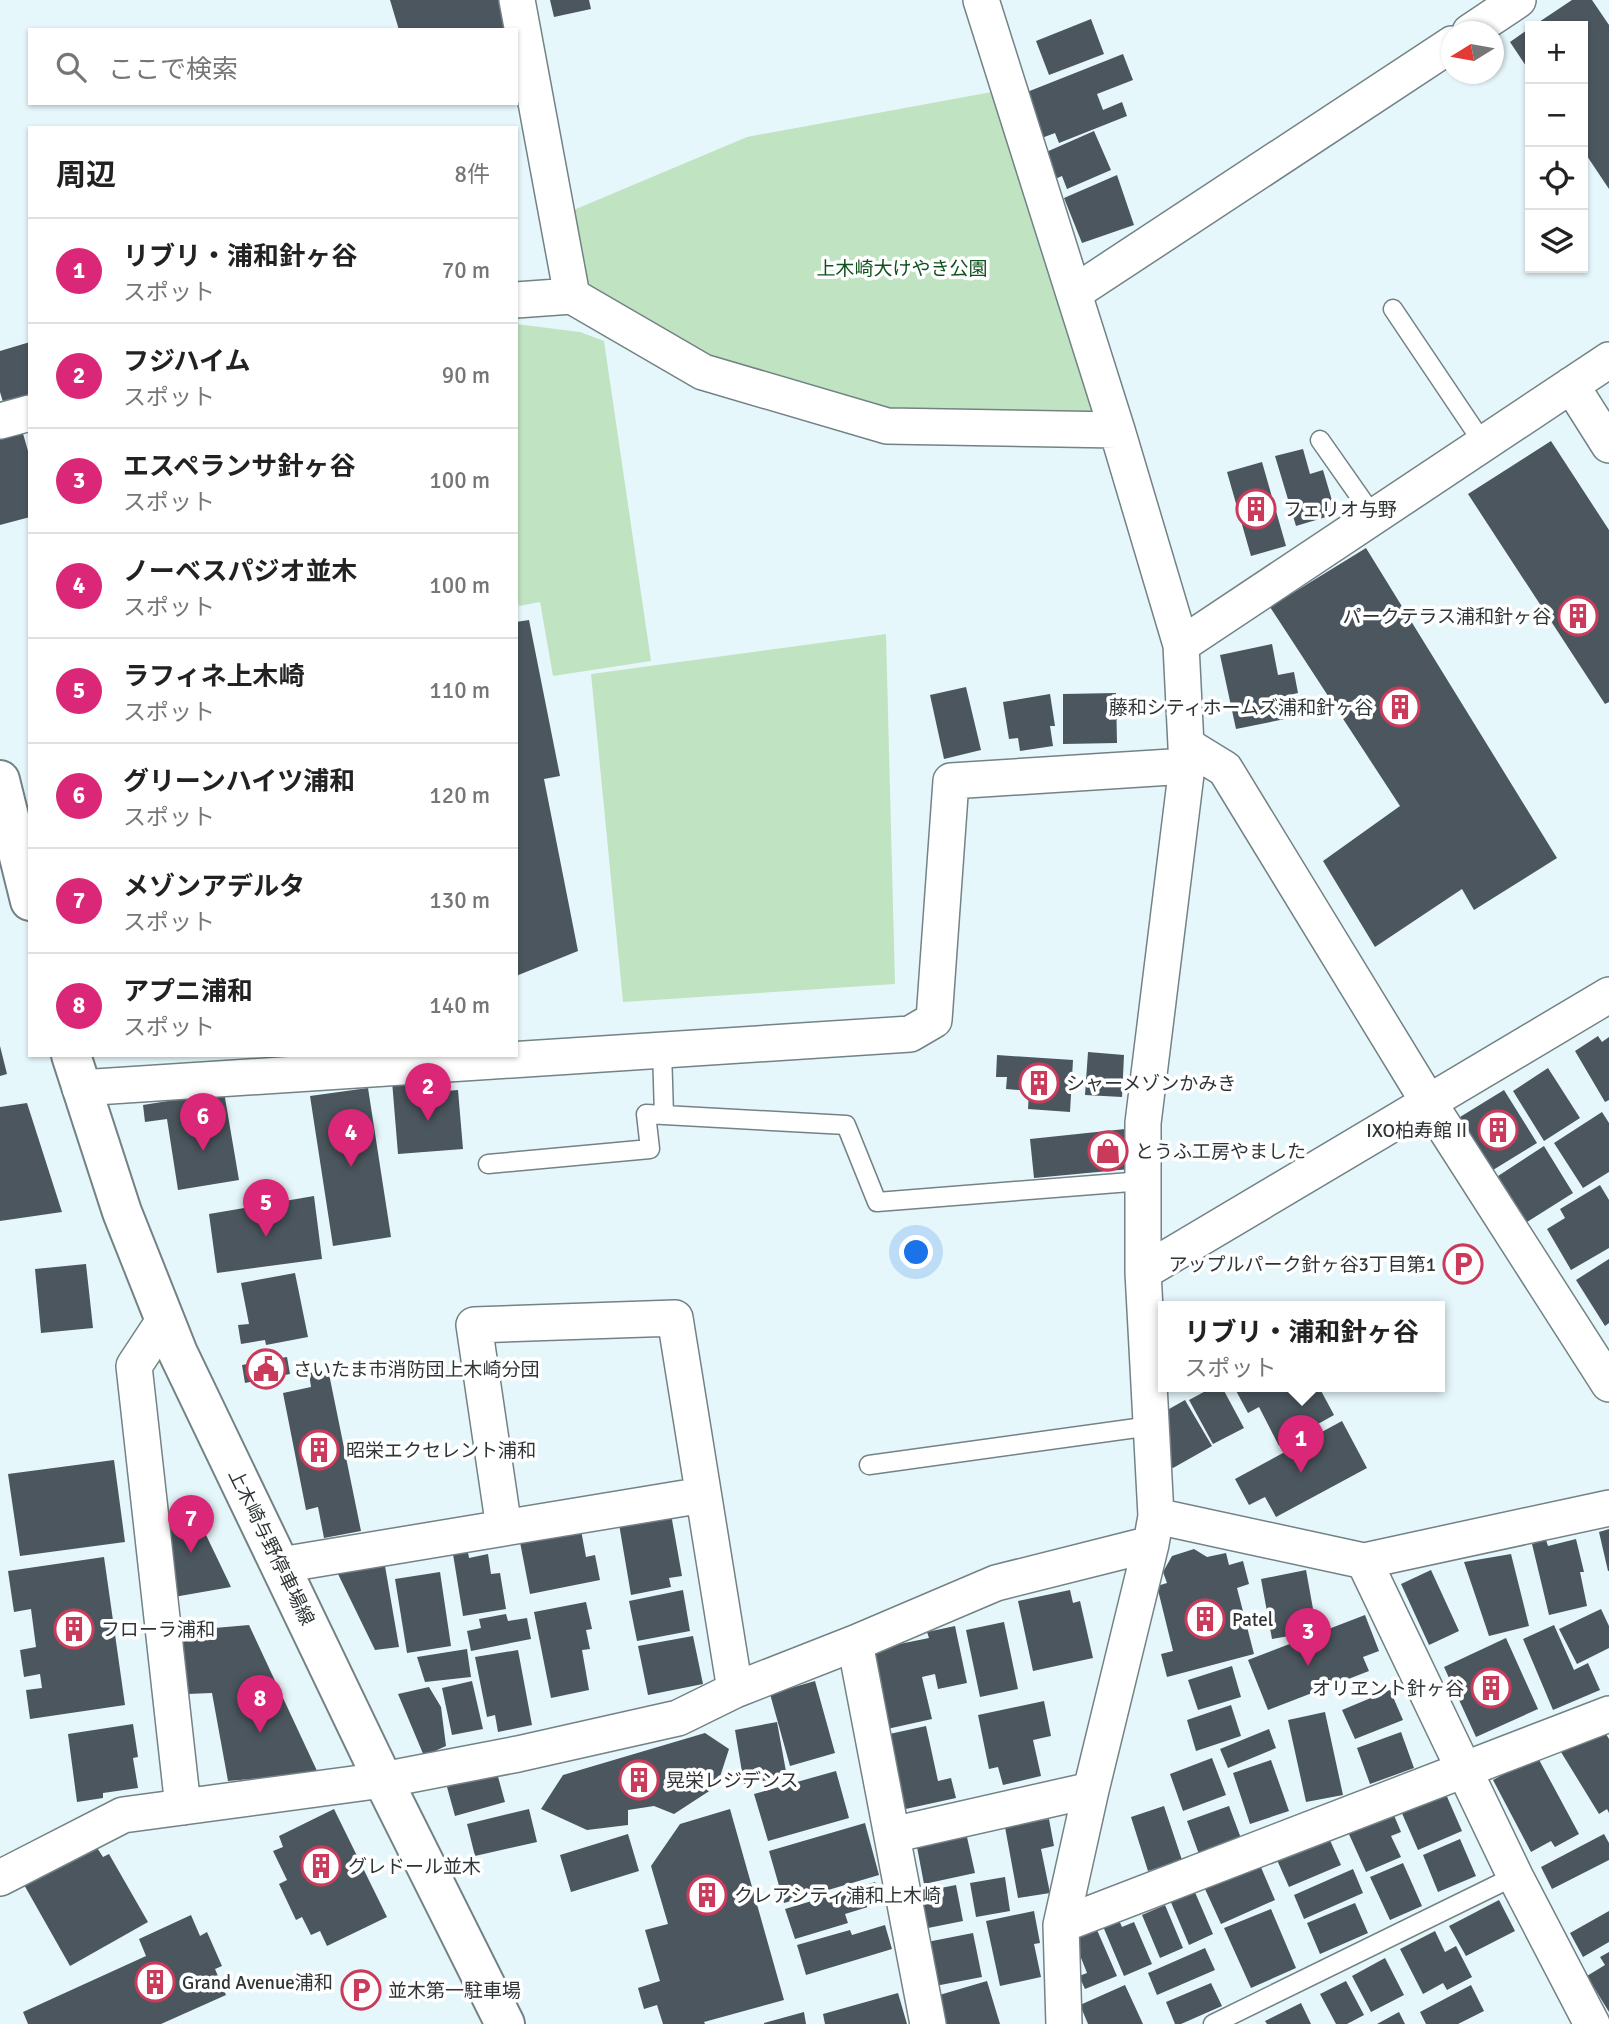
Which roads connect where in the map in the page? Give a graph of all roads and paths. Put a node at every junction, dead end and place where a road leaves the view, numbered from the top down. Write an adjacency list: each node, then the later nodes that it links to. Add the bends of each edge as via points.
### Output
1 (517, 0): 7 (street)
2 (981, 0): 6 (street)
3 (1518, 0): 4 (street)
4 (1486, 21)
5 (1441, 51): 6 (street)
6 (1074, 293): 14 (street)
7 (572, 296): 8 (street); 14 (street, via 703,372 887,426)
8 (518, 300)
9 (1393, 309): 16 (lane)
10 (1609, 360): 11 (street)
11 (1571, 385): 16 (street); 17 (street)
12 (28, 414): 13 (street)
13 (0, 421)
14 (1117, 430): 19 (street)
15 (1320, 440): 18 (lane)
16 (1483, 443): 18 (street)
17 (1609, 445)
18 (1374, 517): 19 (street)
19 (1181, 645): 20 (street)
20 (1186, 756): 25 (street, via 951,781 934,1020 910,1034); 29 (street, via 1225,769); 32 (street, via 1143,1123)
21 (0, 780): 22 (main road)
22 (10, 864): 23 (main road)
23 (28, 897)
24 (1609, 995): 29 (street)
25 (662, 1050): 26 (street); 30 (lane)
26 (518, 1055)
27 (476, 1057): 28 (street)
28 (76, 1072): 34 (main road, 上木崎与野停車場線, via 122,1212)
29 (1429, 1102): 33 (street); 35 (street)
30 (664, 1115): 31 (lane, via 646,1114 650,1149); 32 (lane, via 846,1125 877,1202)
31 (488, 1164)
32 (1143, 1181): 33 (street)
33 (1143, 1272): 36 (street)
34 (165, 1319): 43 (main road, 上木崎与野停車場線); 50 (street, via 134,1366)
35 (1609, 1384)
36 (1151, 1426): 37 (lane); 41 (street)
37 (869, 1465)
38 (703, 1495): 40 (street); 40 (street, via 675,1318 474,1325); 45 (street)
39 (1609, 1508): 42 (street)
40 (504, 1528): 43 (street)
41 (1153, 1530): 42 (street); 44 (street, via 996,1583); 49 (street)
42 (1364, 1562): 47 (street)
43 (281, 1565): 48 (main road, 上木崎与野停車場線)
44 (855, 1643): 45 (street); 51 (street)
45 (735, 1690): 48 (street, via 678,1718)
46 (1609, 1714): 47 (street)
47 (1464, 1769): 52 (street); 54 (street)
48 (383, 1780): 50 (street); 55 (main road, 上木崎与野停車場線)
49 (1091, 1790): 51 (street); 54 (street)
50 (183, 1807): 53 (street, via 123,1815)
51 (892, 1835): 56 (street)
52 (1515, 1876): 58 (lane); 59 (street)
53 (0, 1878)
54 (1061, 1925): 57 (street)
55 (505, 2024)
56 (928, 2024)
57 (1064, 2024)
58 (1213, 2024)
59 (1592, 2024)

